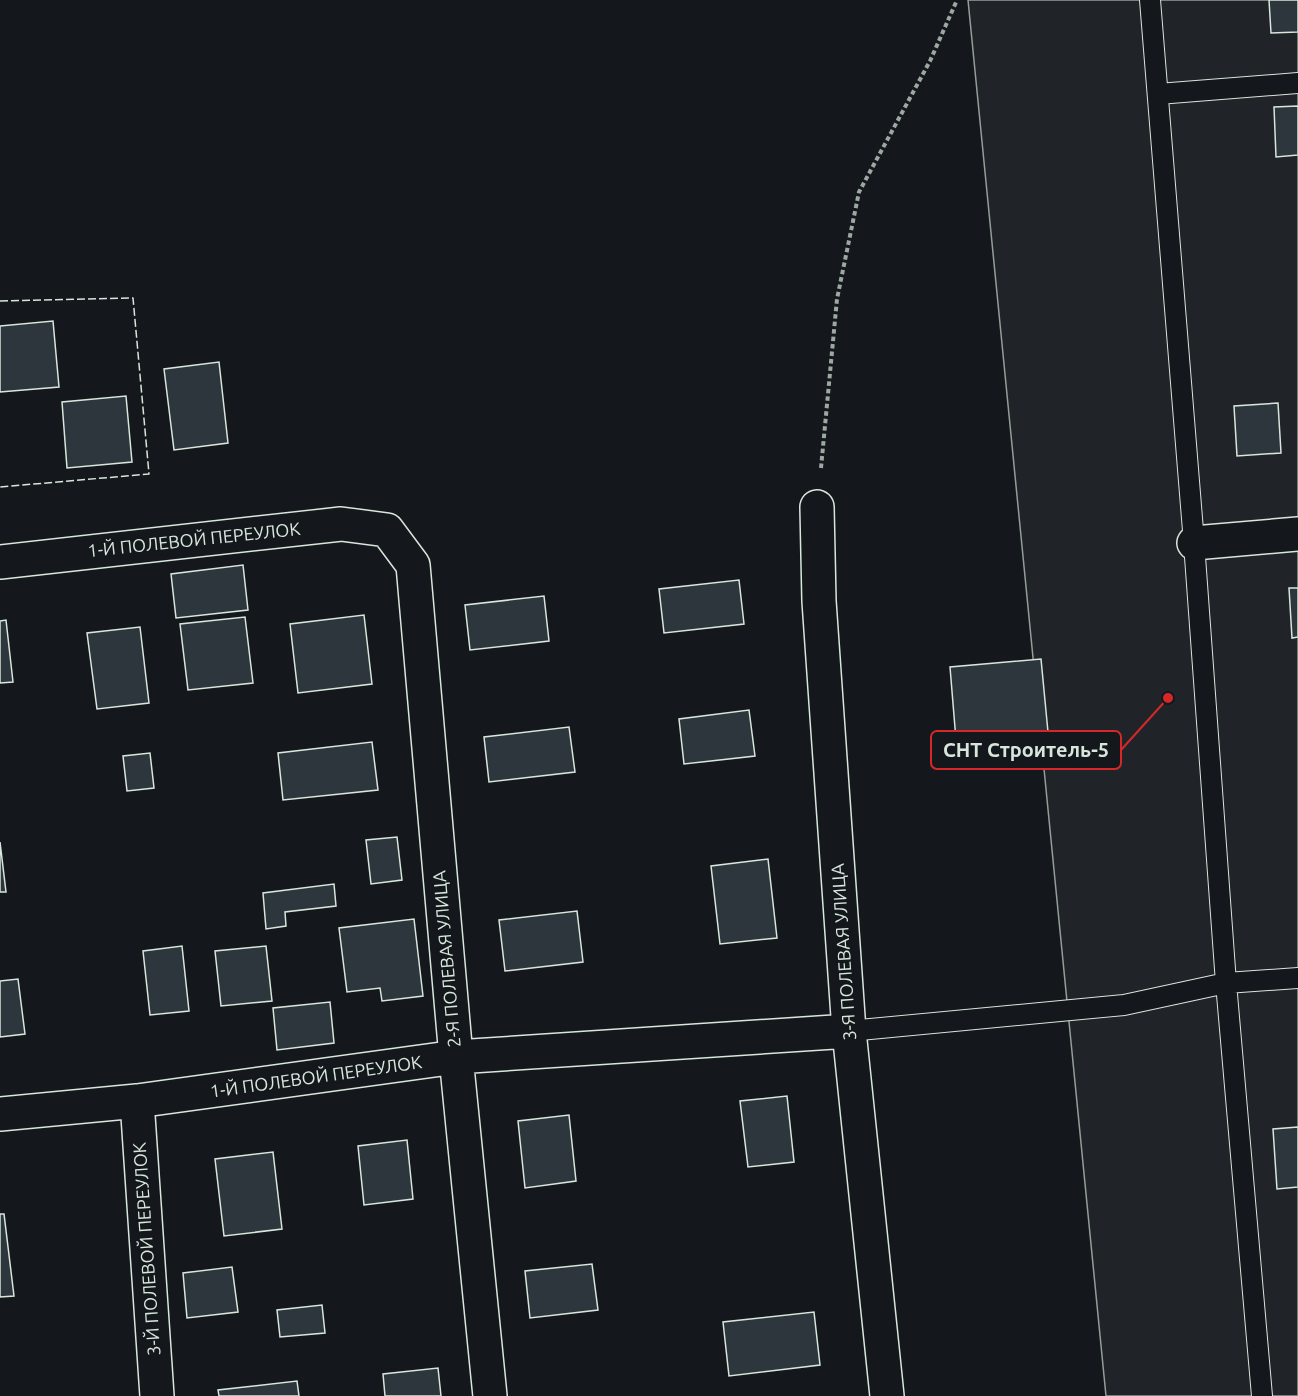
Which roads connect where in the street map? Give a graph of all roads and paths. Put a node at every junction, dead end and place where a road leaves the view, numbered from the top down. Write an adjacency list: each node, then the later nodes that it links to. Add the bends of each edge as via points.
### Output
1 (957, 0): 5 (path, via 930,61 859,192 837,298)
2 (1150, 0): 4 (lane)
3 (1298, 83): 4 (lane)
4 (1158, 94): 8 (lane)
5 (817, 507): 12 (street, 3-Я ПОЛЕВАЯ УЛИЦА, via 819,601)
6 (387, 530): 9 (street, 1-Й ПОЛЕВОЙ ПЕРЕУЛОК, via 341,524); 13 (street, 2-Я ПОЛЕВАЯ УЛИЦА, via 413,565)
7 (1298, 534): 8 (street)
8 (1194, 543): 11 (lane)
9 (0, 562)
10 (1298, 978): 11 (lane)
11 (1226, 982): 12 (lane, via 1124,1005); 19 (lane)
12 (849, 1031): 13 (street, 1-Й ПОЛЕВОЙ ПЕРЕУЛОК); 18 (street, 3-Я ПОЛЕВАЯ УЛИЦА)
13 (456, 1058): 14 (street, 1-Й ПОЛЕВОЙ ПЕРЕУЛОК); 17 (street, 2-Я ПОЛЕВАЯ УЛИЦА)
14 (137, 1101): 15 (street, 1-Й ПОЛЕВОЙ ПЕРЕУЛОК); 16 (street, 3-Й ПОЛЕВОЙ ПЕРЕУЛОК)
15 (0, 1114)
16 (157, 1396)
17 (490, 1396)
18 (887, 1396)
19 (1262, 1396)

